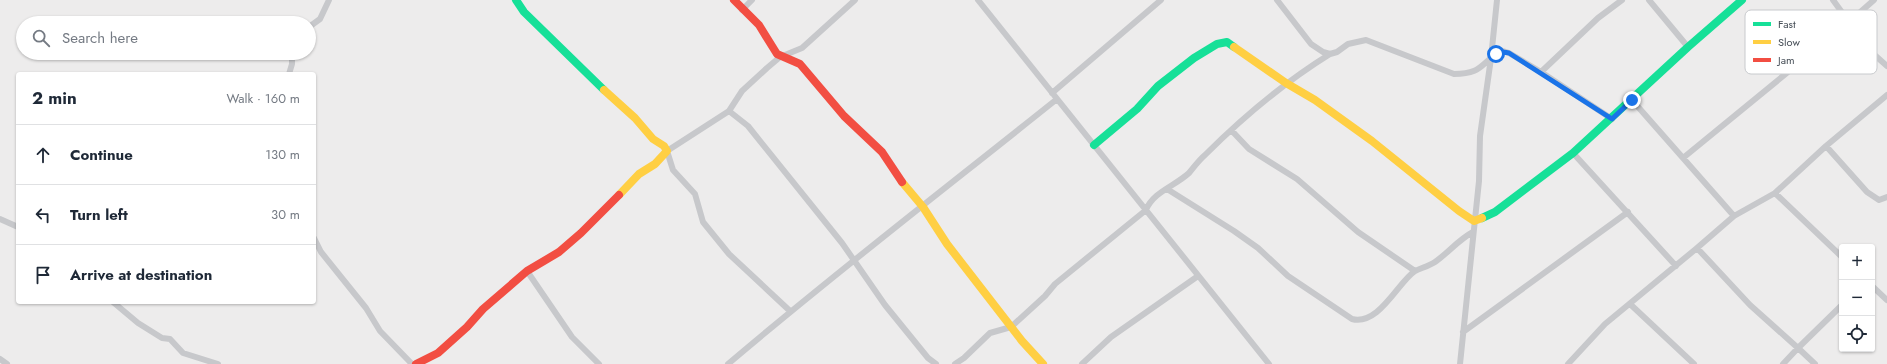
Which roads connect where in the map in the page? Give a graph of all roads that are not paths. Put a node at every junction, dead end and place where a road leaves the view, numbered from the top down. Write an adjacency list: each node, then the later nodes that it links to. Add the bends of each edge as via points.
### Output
1 (329, 0): 18 (street, via 320,19)
2 (516, 0): 39 (street, via 524,12)
3 (734, 0): 15 (street)
4 (752, 0): 15 (street)
5 (855, 0): 21 (street, via 802,48)
6 (978, 0): 30 (street)
7 (1161, 0): 30 (street)
8 (1277, 0): 20 (street, via 1311,44)
9 (1497, 0): 23 (street)
10 (1622, 0): 27 (street, via 1598,18)
11 (1649, 0): 19 (street)
12 (1742, 0): 19 (street)
13 (1833, 0): 16 (street)
14 (1874, 0): 17 (street)
15 (742, 10): 21 (street, via 766,34 771,48)
16 (1840, 10)
17 (1863, 10)
18 (316, 22)
19 (1688, 47): 33 (street)
20 (1330, 54): 23 (street, via 1348,44 1366,40 1454,74 1475,71); 29 (street)
21 (780, 57): 34 (street, via 742,91); 45 (street, via 795,60 800,64 844,116 882,152 906,188)
22 (1877, 57): 25 (street)
23 (1491, 58): 27 (street, via 1503,52 1509,53); 50 (street, via 1480,136 1479,181)
24 (293, 60): 26 (street)
25 (1887, 66)
26 (290, 72)
27 (1541, 72): 35 (street)
28 (1786, 74): 41 (street)
29 (1286, 83): 36 (street); 37 (street, via 1230,43 1222,42 1194,58 1158,86); 50 (street, via 1315,100 1372,141)
30 (1052, 93): 32 (street)
31 (1887, 95): 38 (street)
32 (1057, 98): 37 (street); 45 (street)
33 (1632, 100): 35 (street); 41 (street)
34 (729, 111): 39 (street); 56 (street, via 748,126 818,212)
35 (1612, 119): 40 (street)
36 (1232, 131): 42 (street, via 1204,155 1188,174); 59 (street, via 1249,148 1297,179 1358,232)
37 (1094, 145): 46 (street)
38 (1826, 146): 43 (street); 44 (street, via 1867,192 1879,200)
39 (667, 151): 58 (street, via 655,164 639,174 559,252); 66 (street, via 673,170 695,194 703,222 729,254)
40 (1573, 153): 47 (street); 50 (street, via 1495,212)
41 (1683, 158): 48 (street)
42 (1167, 189): 46 (street, via 1157,195); 59 (street, via 1234,231 1258,248 1288,276 1352,319 1362,320 1379,309)
43 (1775, 192): 48 (street); 55 (street)
44 (1887, 197)
45 (923, 207): 56 (street); 67 (street, via 947,244)
46 (1146, 210): 60 (street); 67 (street, via 1055,284)
47 (1628, 212): 57 (street); 68 (street)
48 (1734, 216): 54 (street)
49 (0, 219): 51 (street)
50 (1474, 221): 52 (street)
51 (16, 226)
52 (1473, 232): 59 (street, via 1462,238 1436,261); 68 (street)
53 (316, 242): 73 (street, via 321,252 366,308 380,331)
54 (1697, 248): 57 (street); 69 (street, via 1750,305)
55 (1839, 254)
56 (853, 260): 66 (street); 77 (street, via 885,305 928,358)
57 (1676, 266): 64 (street)
58 (527, 271): 74 (street, via 438,353); 75 (street, via 572,337)
59 (1415, 272)
60 (1198, 276): 80 (street, via 1111,337); 81 (street)
61 (1875, 289): 62 (street)
62 (1887, 300)
63 (115, 304): 72 (street, via 138,323 162,338 170,339 183,353)
64 (1630, 304): 83 (street, via 1605,324); 84 (street)
65 (1839, 308): 69 (street)
66 (790, 311): 76 (street)
67 (1011, 327): 78 (street, via 990,333); 79 (street)
68 (1463, 332): 82 (street)
69 (1798, 348): 85 (street); 86 (street)
70 (0, 359): 71 (street)
71 (7, 364)
72 (218, 364)
73 (412, 364)
74 (416, 364)
75 (599, 364)
76 (728, 364)
77 (936, 364)
78 (955, 364)
79 (1044, 364)
80 (1082, 364)
81 (1269, 364)
82 (1460, 364)
83 (1568, 364)
84 (1694, 364)
85 (1783, 364)
86 (1815, 364)

